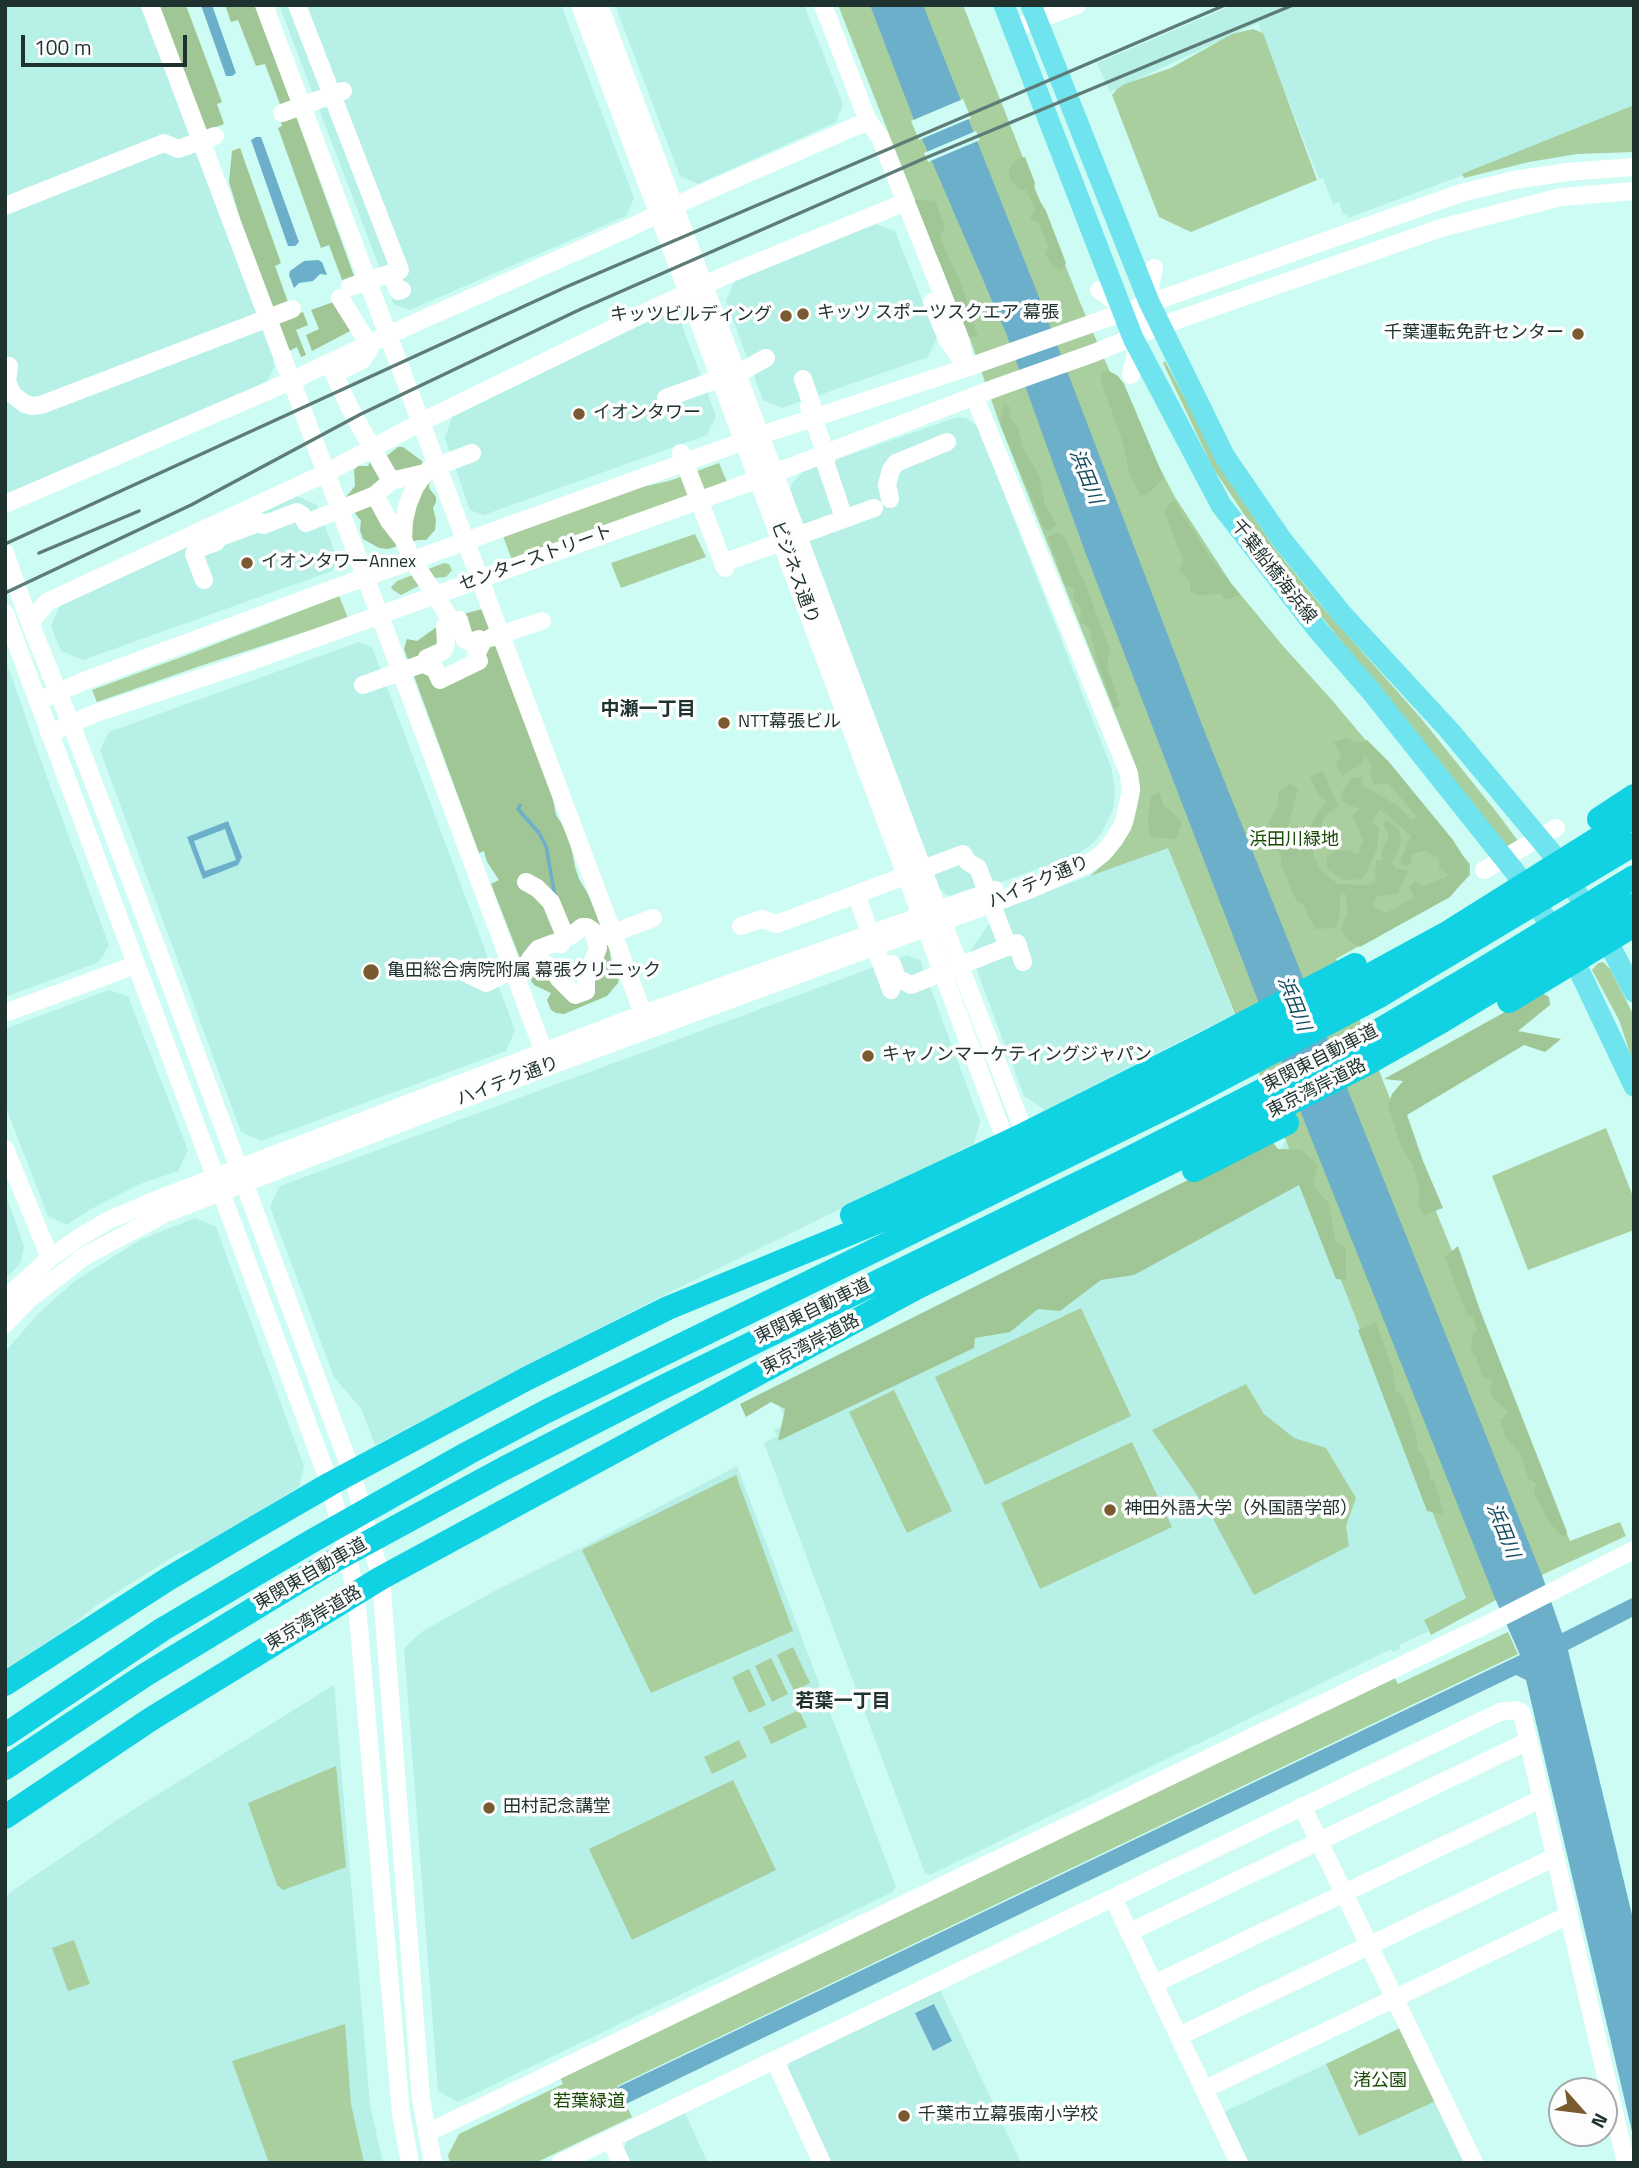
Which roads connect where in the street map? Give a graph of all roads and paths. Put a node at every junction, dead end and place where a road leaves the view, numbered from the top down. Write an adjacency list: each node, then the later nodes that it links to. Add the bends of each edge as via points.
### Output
1 (150, 5): 36 (street)
2 (264, 5): 29 (street)
3 (297, 5): 11 (street)
4 (580, 5): 19 (street, ビジネス通り)
5 (599, 5): 19 (street, ビジネス通り)
6 (822, 5): 13 (street)
7 (1004, 5): 10 (main road, 千葉船橋海浜線)
8 (1077, 5): 9 (street)
9 (1034, 13): 10 (street); 28 (main road, 千葉船橋海浜線)
10 (1013, 29): 27 (main road, 千葉船橋海浜線)
11 (337, 93): 12 (street); 21 (street, via 400,270)
12 (282, 113)
13 (868, 121): 17 (street, via 880,137); 19 (street)
14 (215, 135): 18 (street, via 178,149 164,142)
15 (1634, 167): 28 (street, via 1514,180 1461,193)
16 (1634, 191): 28 (street, via 1561,197 1477,217)
17 (901, 205): 22 (street); 33 (street, via 960,339)
18 (5, 206)
19 (665, 211): 22 (street, ビジネス通り); 25 (street, ビジネス通り); 29 (street)
20 (1154, 268): 28 (street)
21 (391, 273): 23 (street, via 398,291); 48 (street, via 345,292 369,347 362,360 334,374)
22 (704, 286): 25 (street); 41 (street, ビジネス通り)
23 (402, 290)
24 (1099, 290): 28 (street)
25 (687, 293): 40 (street); 41 (street, ビジネス通り)
26 (292, 309): 37 (street, via 41,405 25,404)
27 (1123, 312): 28 (main road, 千葉船橋海浜線); 33 (street)
28 (1146, 322): 30 (street); 34 (street); 39 (street, センターストリート, via 1094,353); 72 (main road, 千葉船橋海浜線, via 1225,457 1282,540 1342,614); 75 (main road, 千葉船橋海浜線, via 1221,505)
29 (388, 335): 36 (street); 40 (street)
30 (1185, 352)
31 (766, 358): 38 (street)
32 (9, 366): 37 (street)
33 (966, 368): 41 (street)
34 (1132, 375)
35 (803, 379): 51 (street)
36 (291, 381): 45 (street); 50 (street)
37 (8, 393)
38 (666, 398)
39 (975, 398): 47 (street, センターストリート); 81 (street, ハイテク通り, via 1129,774 1130,791 1123,825 1102,854 1086,865)
40 (421, 422): 45 (street); 53 (street)
41 (752, 439): 47 (street, ビジネス通り); 53 (street)
42 (947, 442): 51 (street, via 896,463 882,503)
43 (472, 453): 46 (street)
44 (681, 453): 51 (street, via 724,566)
45 (326, 473): 55 (street); 61 (street, via 47,602)
46 (425, 473): 48 (street); 52 (street, via 408,503)
47 (767, 476): 56 (street, センターストリート); 81 (street, ビジネス通り)
48 (391, 481): 49 (street)
49 (375, 495): 52 (street); 57 (street, via 306,523 297,512 215,539 194,554)
50 (5, 504)
51 (844, 518)
52 (403, 539): 62 (street)
53 (466, 541): 55 (street); 56 (street)
54 (5, 553): 61 (street)
55 (365, 577): 59 (street); 66 (street)
56 (480, 579): 59 (street, センターストリート); 95 (street)
57 (204, 580)
58 (5, 613): 67 (street)
59 (379, 615): 68 (street, センターストリート); 96 (street)
60 (542, 621): 63 (street)
61 (30, 623): 66 (street)
62 (452, 623): 63 (street, via 459,620 465,640); 64 (street, via 445,626 444,649 426,658)
63 (480, 641): 64 (street, via 479,661 446,678 440,680)
64 (427, 662): 65 (street)
65 (363, 685)
66 (59, 692): 67 (street); 68 (street)
67 (38, 701): 69 (street)
68 (72, 724): 69 (street, センターストリート); 100 (street)
69 (49, 733): 91 (street)
70 (1634, 796): 72 (highway)
71 (1634, 816): 103 (highway, via 1459,926 1232,1051 897,1214)
72 (1553, 839): 74 (street); 75 (highway); 86 (main road, 千葉船橋海浜線)
73 (1634, 844): 112 (highway, 東関東自動車道, via 1370,1002 468,1453 163,1629)
74 (1484, 870)
75 (1515, 872): 90 (main road, 千葉船橋海浜線); 98 (highway, via 1338,974)
76 (1634, 877): 114 (highway, 東関東自動車道, via 1371,1035 661,1388 326,1565 145,1675)
77 (526, 882): 84 (street, via 551,902)
78 (856, 894): 83 (street, via 778,924 762,919); 87 (street, via 892,978 911,985); 87 (street, via 963,853 978,868)
79 (1634, 905): 107 (highway, 東京湾岸道路, via 1366,1063 916,1288)
80 (653, 918): 85 (street)
81 (932, 919): 95 (street, ハイテク通り); 98 (street, ビジネス通り)
82 (1634, 925): 86 (highway)
83 (741, 926)
84 (565, 936): 85 (street, via 587,927); 88 (street, via 561,944 538,949)
85 (597, 940): 88 (street, via 586,991 575,995 552,967)
86 (1608, 942): 90 (highway); 93 (main road, 千葉船橋海浜線)
87 (1008, 947): 89 (street, via 1017,943)
88 (531, 962): 92 (street, via 486,983)
89 (1023, 962)
90 (1575, 962): 97 (main road, 千葉船橋海浜線); 107 (highway, via 1255,1140)
91 (135, 965): 94 (street); 101 (street)
92 (453, 967)
93 (1634, 992)
94 (5, 1013)
95 (646, 1022): 96 (street, ハイテク通り)
96 (546, 1059): 100 (street, ハイテク通り)
97 (1634, 1086)
98 (1015, 1138): 103 (highway, via 735,1271)
99 (5, 1149): 102 (street)
100 (241, 1176): 101 (street, ハイテク通り); 106 (street)
101 (219, 1184): 102 (street, ハイテク通り, via 109,1220); 105 (street, ハイテク通り, via 85,1256 29,1298); 106 (street)
102 (50, 1258): 104 (street, ハイテク通り)
103 (698, 1296): 106 (highway, via 526,1379)
104 (5, 1299)
105 (5, 1324)
106 (341, 1478): 109 (street); 110 (street); 111 (highway, via 168,1579)
107 (545, 1490): 109 (highway, 東京湾岸道路)
108 (1634, 1550): 130 (street)
109 (381, 1578): 110 (highway, 東京湾岸道路); 130 (street)
110 (356, 1593): 117 (highway, 東京湾岸道路, via 151,1719); 132 (street, via 401,2114)
111 (5, 1684)
112 (5, 1735)
113 (1528, 1741): 115 (street); 116 (street, via 1521,1712 1507,1710); 118 (street)
114 (5, 1768)
115 (1541, 1798): 119 (street); 120 (street)
116 (1302, 1807): 118 (street); 121 (street)
117 (5, 1817)
118 (1319, 1841): 120 (street); 123 (street)
119 (1555, 1857): 122 (street); 124 (street)
120 (1344, 1893): 124 (street); 125 (street)
121 (1113, 1898): 123 (street); 128 (street)
122 (1569, 1914): 126 (street); 139 (street)
123 (1130, 1932): 125 (street)
124 (1369, 1945): 126 (street); 127 (street)
125 (1154, 1984): 127 (street)
126 (1395, 1998): 129 (street); 138 (street)
127 (1179, 2036): 129 (street)
128 (775, 2061): 131 (street); 136 (street)
129 (1205, 2089): 137 (street)
130 (426, 2133): 133 (street)
131 (610, 2139): 134 (street); 135 (street)
132 (410, 2163)
133 (433, 2163)
134 (560, 2163)
135 (621, 2163)
136 (822, 2163)
137 (1240, 2163)
138 (1474, 2163)
139 (1626, 2163)

